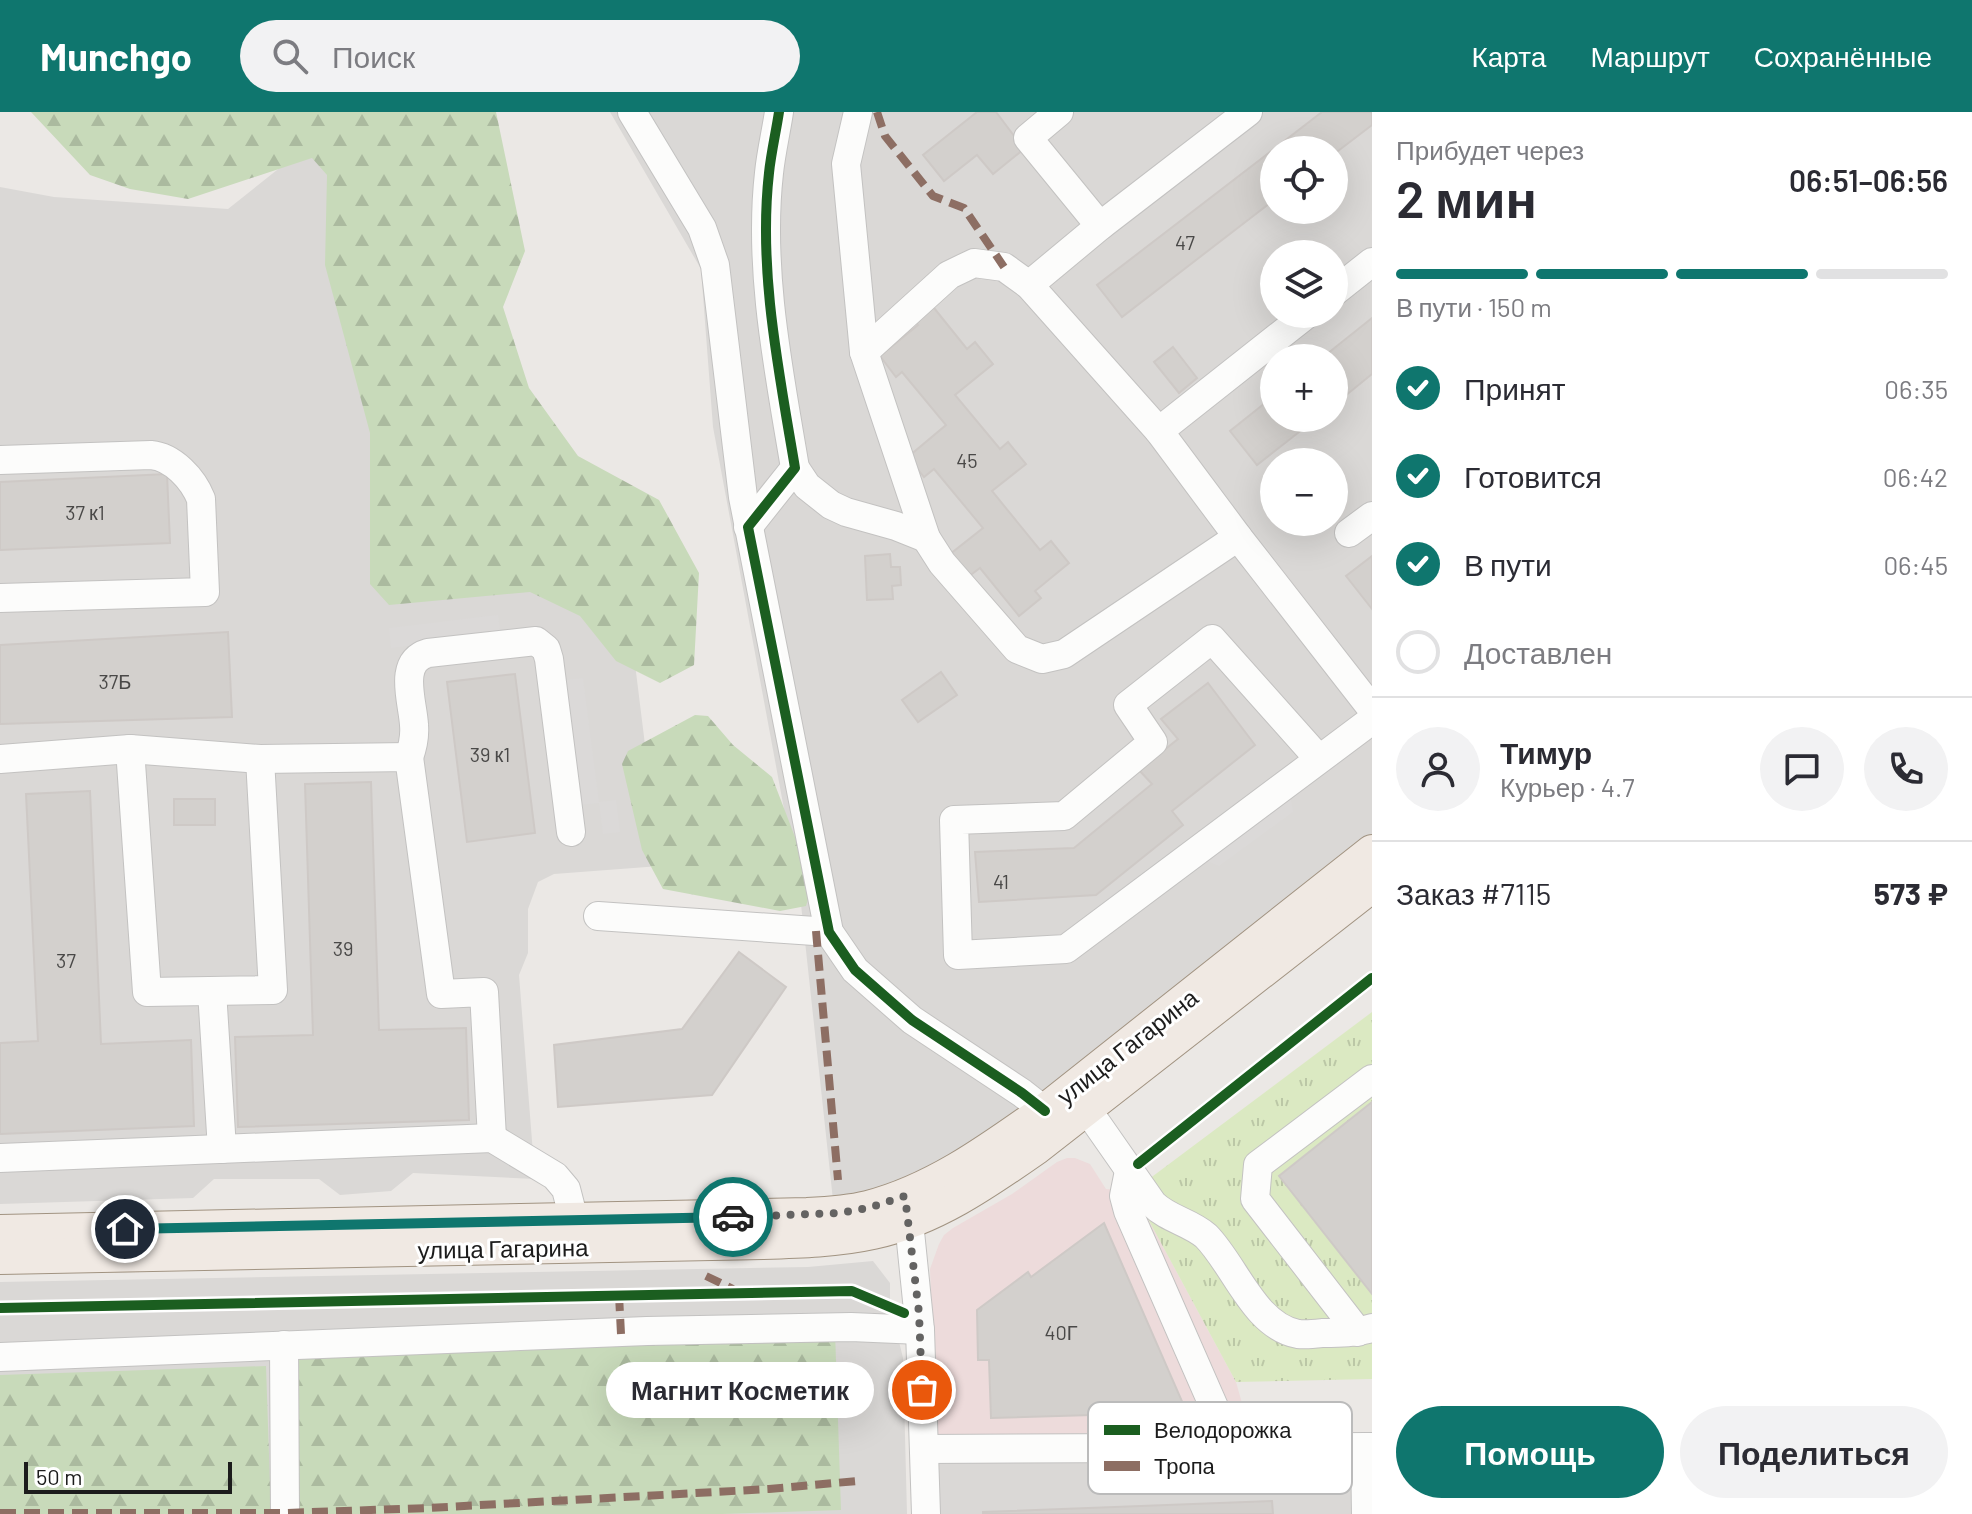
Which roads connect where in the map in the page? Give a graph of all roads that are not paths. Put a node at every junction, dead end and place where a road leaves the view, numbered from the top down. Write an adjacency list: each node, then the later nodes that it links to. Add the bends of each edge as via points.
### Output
1 (632, 112): 16 (street, via 702,228 715,265)
2 (779, 112): 14 (street, via 768,173 768,262)
3 (858, 112): 11 (street, via 846,164)
4 (1059, 112): 6 (street, via 1028,138)
5 (1248, 112): 6 (street)
6 (1100, 226): 9 (street)
7 (1372, 262): 8 (street)
8 (1348, 281)
9 (1029, 285): 11 (street, via 1004,267 974,263 949,275); 12 (street)
10 (1289, 328): 12 (street)
11 (864, 352): 19 (street)
12 (1159, 431): 18 (street)
13 (0, 460): 20 (street, via 166,458 201,499 205,592)
14 (795, 468): 16 (street); 19 (street, via 831,505)
15 (1372, 516): 17 (street)
16 (748, 527): 32 (street)
17 (1349, 533)
18 (1238, 537): 19 (street, via 1064,654 1042,659 1017,649); 21 (street)
19 (926, 538)
20 (0, 598)
21 (1372, 709)
22 (1372, 720): 27 (street)
23 (130, 749): 25 (street); 26 (street); 33 (street, via 147,992)
24 (409, 757): 26 (street); 28 (street, via 415,726 409,676 415,660 428,653 536,641 549,659); 37 (street, via 441,994 484,992)
25 (0, 759)
26 (260, 759): 33 (street, via 273,990)
27 (1319, 759): 27 (street, via 1066,949 958,955 954,820 1064,816 1153,742 1128,705 1212,639)
28 (571, 832)
29 (1372, 852): 36 (main road, улица Гагарина)
30 (1372, 885): 35 (main road, улица Гагарина)
31 (598, 916): 32 (street)
32 (829, 932): 36 (street, via 855,970 912,1020)
33 (212, 991): 38 (street)
34 (1372, 1079): 46 (street, via 1258,1165 1255,1199)
35 (1086, 1108): 40 (street); 41 (main road, улица Гагарина, via 958,1199)
36 (1045, 1111): 41 (main road, улица Гагарина)
37 (492, 1138): 38 (street); 42 (street, via 555,1176 566,1189)
38 (222, 1149): 39 (street)
39 (0, 1158)
40 (1129, 1171): 46 (street, via 1159,1210 1208,1239 1277,1326 1300,1334); 49 (street, via 1124,1196 1128,1211)
41 (907, 1209): 42 (main road, улица Гагарина); 44 (main road, улица Гагарина, via 876,1232 818,1241); 45 (street)
42 (574, 1220): 43 (main road, улица Гагарина)
43 (0, 1232)
44 (0, 1257)
45 (920, 1330): 47 (street, via 647,1331); 52 (street)
46 (1365, 1330)
47 (284, 1345): 48 (street); 53 (street)
48 (0, 1357)
49 (1212, 1402)
50 (1369, 1447): 55 (street)
51 (1088, 1448): 52 (street)
52 (924, 1449): 54 (street)
53 (285, 1514)
54 (926, 1514)
55 (1366, 1514)

